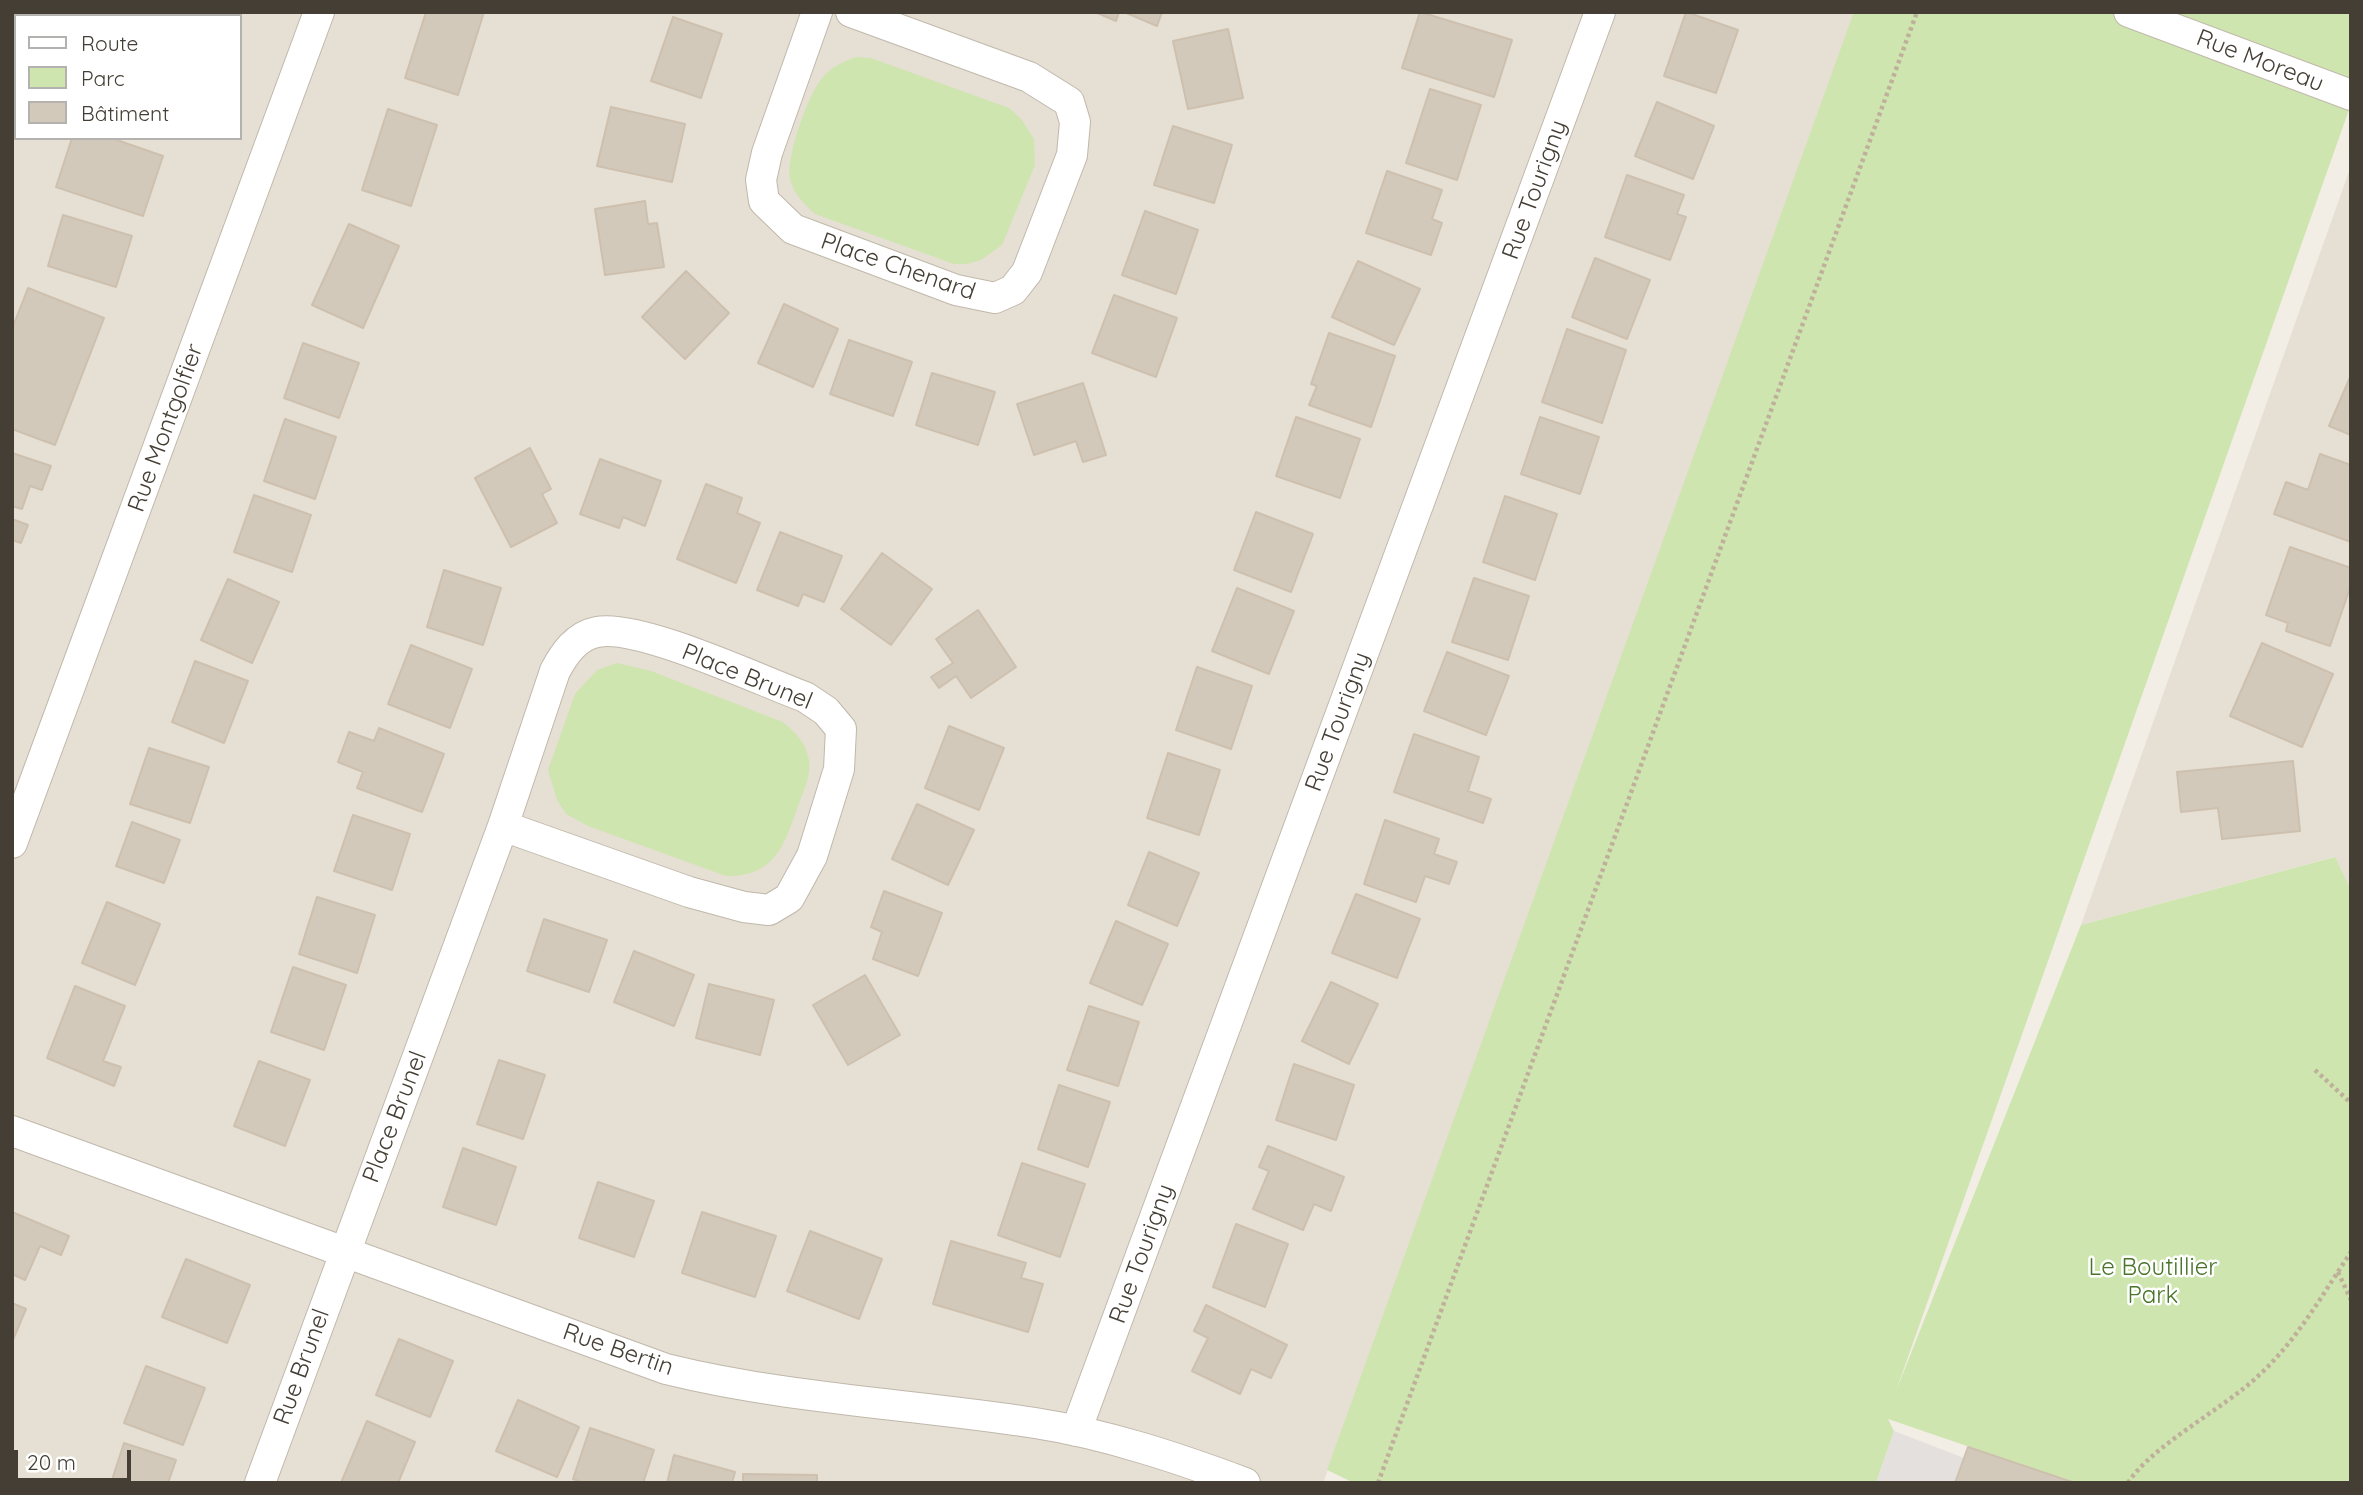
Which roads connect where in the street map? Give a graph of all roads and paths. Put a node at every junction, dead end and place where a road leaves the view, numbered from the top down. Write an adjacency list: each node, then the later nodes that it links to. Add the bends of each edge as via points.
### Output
1 (319, 12): 9 (street, Rue Montgolfier)
2 (817, 12): 3 (street, Place Chenard, via 762,170 764,201 793,229 963,292 995,298 1013,290 1027,272 1072,155 1075,122 1069,102 1029,77)
3 (851, 12)
4 (1600, 12): 17 (street, Rue Tourigny)
5 (1917, 12): 20 (path)
6 (2129, 12): 7 (street, Rue Moreau)
7 (2351, 95)
8 (503, 826): 8 (street, Place Brunel, via 689,892 769,910 789,898 812,856 839,769 841,729 826,711 805,698 643,636 596,632 565,653 555,671); 13 (street, Place Brunel)
9 (12, 843)
10 (2315, 1070): 11 (path)
11 (2351, 1103)
12 (12, 1131): 13 (street, Rue Bertin)
13 (345, 1250): 17 (street, Rue Bertin, via 666,1369 726,1384); 18 (street, Rue Brunel)
14 (2351, 1252): 15 (path)
15 (2338, 1271): 16 (path); 21 (path, via 2297,1332 2257,1378 2146,1462)
16 (2351, 1300)
17 (1076, 1431): 19 (street, Rue Bertin)
18 (260, 1483)
19 (1245, 1483)
20 (1378, 1483)
21 (2128, 1483)

